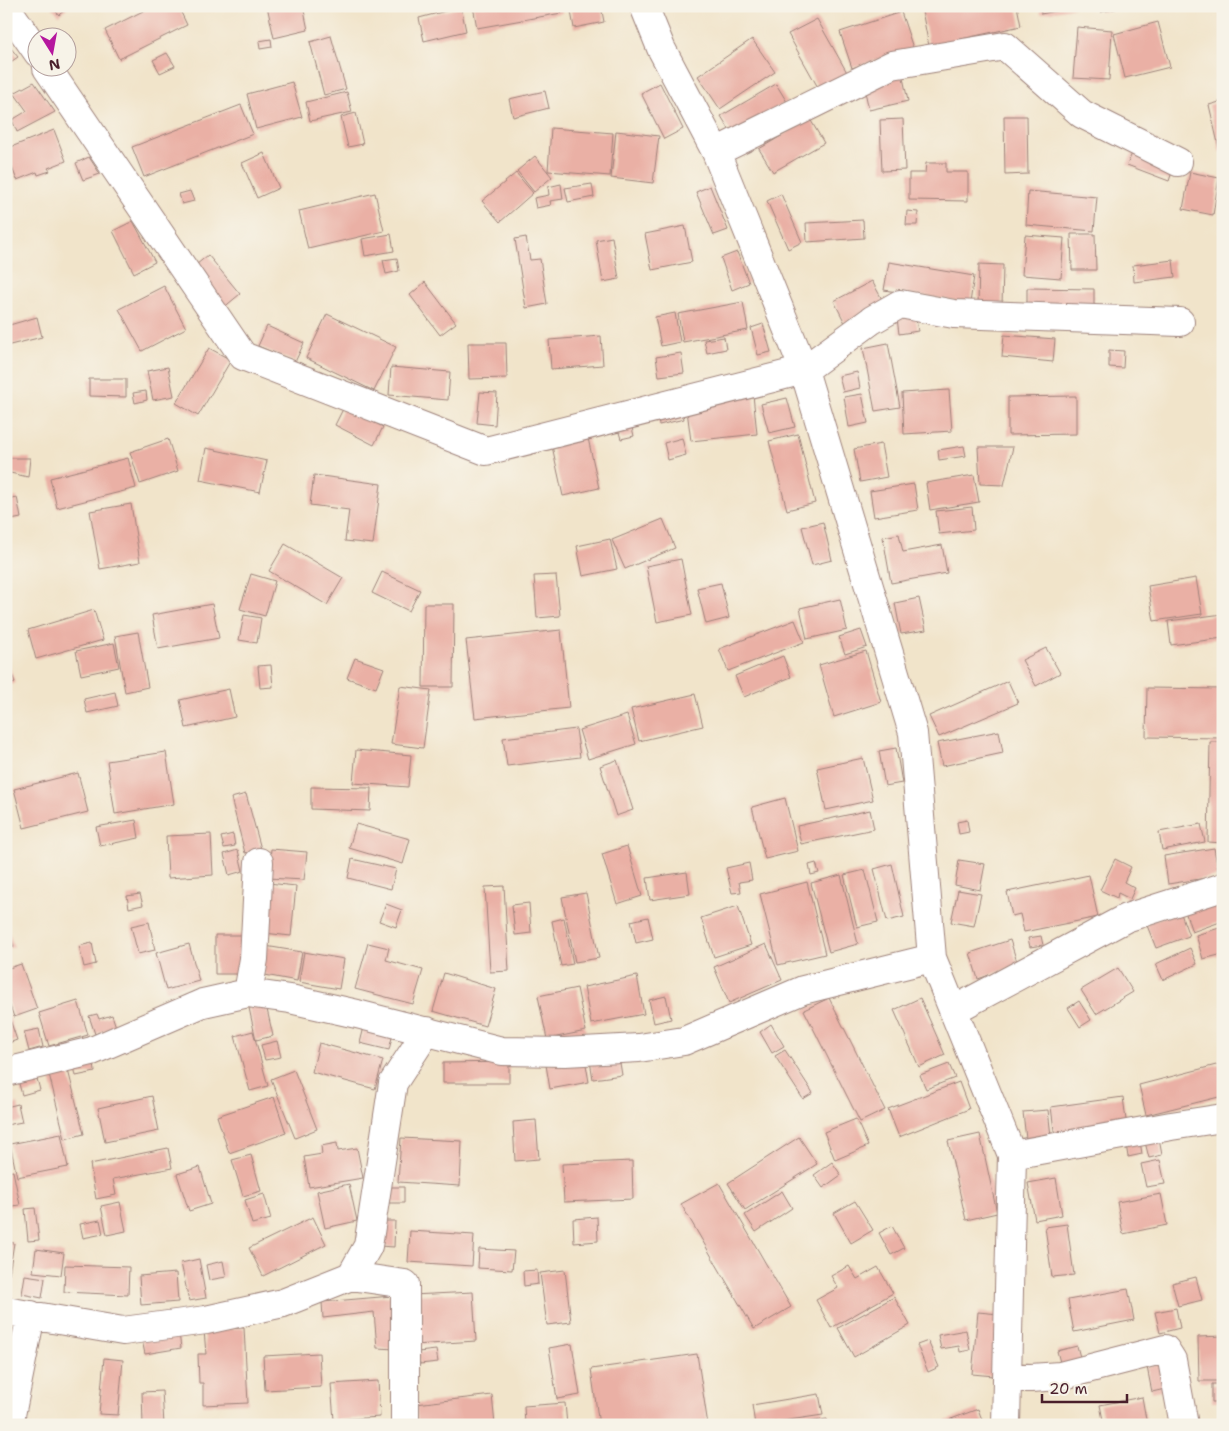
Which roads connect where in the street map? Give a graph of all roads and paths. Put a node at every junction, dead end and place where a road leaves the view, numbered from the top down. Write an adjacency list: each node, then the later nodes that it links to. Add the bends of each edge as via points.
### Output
1 (644, 6): 5 (street, via 661,48)
2 (13, 11): 3 (street)
3 (28, 36)
4 (54, 78): 8 (street, via 244,356 486,451)
5 (716, 152): 6 (street, via 892,65 1005,46 1082,114); 8 (street)
6 (1178, 162)
7 (1180, 322): 8 (street, via 954,314 900,304 872,320)
8 (804, 370): 11 (street, via 913,733)
9 (259, 862): 12 (street, via 254,959)
10 (1223, 887): 13 (street, via 1126,918)
11 (932, 958): 13 (street); 14 (street, via 804,990 684,1041 639,1048 502,1051)
12 (248, 993): 14 (street, via 290,999); 15 (street, via 203,1003 92,1051)
13 (954, 1010): 17 (street)
14 (427, 1031): 18 (street, via 393,1083 368,1246)
15 (6, 1072)
16 (1223, 1118): 17 (street)
17 (1012, 1155): 20 (street)
18 (351, 1276): 19 (street, via 283,1303 206,1320 123,1331); 22 (street, via 405,1284)
19 (18, 1313): 21 (street)
20 (1008, 1377): 23 (street); 24 (street, via 1060,1376 1165,1349 1172,1360)
21 (10, 1425)
22 (405, 1425)
23 (1006, 1425)
24 (1184, 1425)

